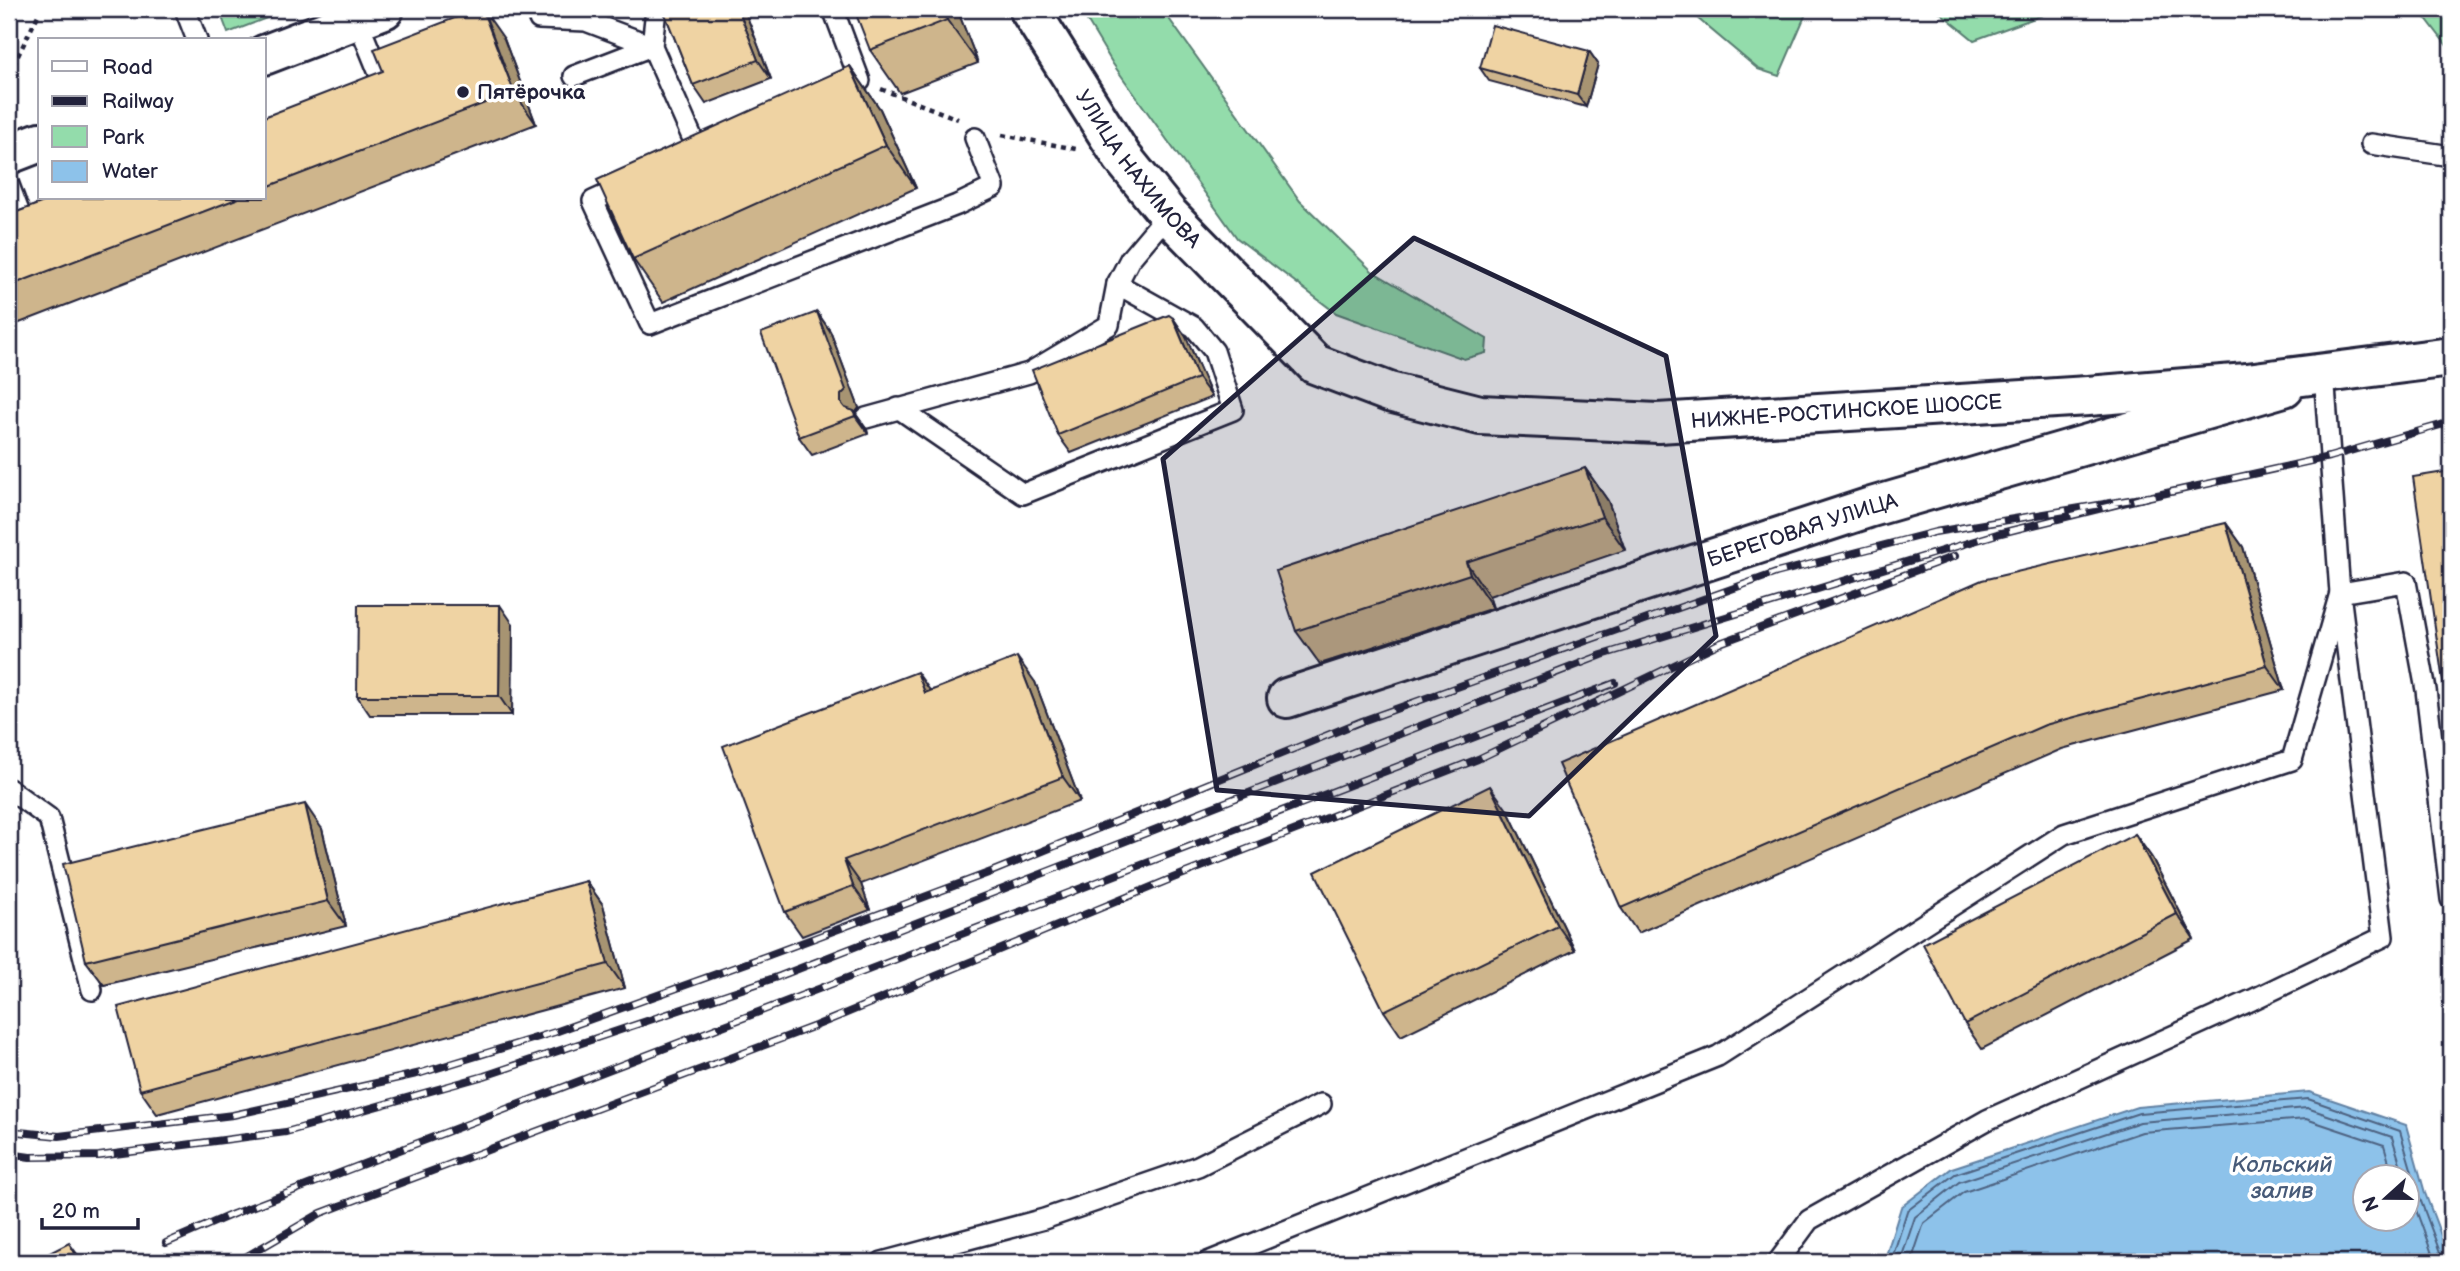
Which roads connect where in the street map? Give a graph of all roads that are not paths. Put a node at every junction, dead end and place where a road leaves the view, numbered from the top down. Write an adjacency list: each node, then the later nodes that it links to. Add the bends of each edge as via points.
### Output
1 (185, 9): 7 (lane)
2 (535, 9): 8 (lane, via 538,19 586,22)
3 (656, 9): 8 (lane)
4 (832, 9): 12 (lane, via 860,80)
5 (1029, 9): 22 (street, УЛИЦА НАХИМОВА, via 1122,157)
6 (371, 14): 9 (street); 11 (lane, via 383,83)
7 (196, 38)
8 (652, 46): 10 (lane); 16 (lane)
9 (266, 54)
10 (574, 76)
11 (347, 97)
12 (823, 97)
13 (979, 132): 19 (lane, via 995,187 650,324 593,201)
14 (38, 143): 17 (street)
15 (2371, 144): 18 (lane)
16 (699, 153)
17 (9, 154)
18 (2451, 156)
19 (640, 180)
20 (9, 185): 21 (lane, via 23,222)
21 (81, 200)
22 (1168, 214): 23 (lane, via 1129,258); 24 (street, УЛИЦА НАХИМОВА)
23 (1117, 284): 27 (lane, via 1109,325 1030,373); 27 (lane, via 1194,327 1214,351 1233,410 1023,494)
24 (1266, 314): 26 (street, НИЖНЕ-РОСТИНСКОЕ ШОССЕ, via 1315,364 1389,392 1480,415 1658,423 2088,396)
25 (2451, 357): 26 (street, НИЖНЕ-РОСТИНСКОЕ ШОССЕ)
26 (2323, 373): 29 (lane); 30 (street, БЕРЕГОВАЯ УЛИЦА, via 2254,398 1868,508)
27 (898, 408): 28 (lane)
28 (866, 418)
29 (2340, 593): 32 (lane, via 2406,582 2426,690); 36 (lane, via 2292,760 2064,834 1718,1056); 37 (lane, via 2383,937 1987,1120 1809,1220)
30 (1287, 698)
31 (9, 789): 33 (lane, via 49,818)
32 (2451, 899)
33 (92, 990)
34 (1321, 1104): 35 (lane, via 1198,1166 1044,1219)
35 (882, 1262)
36 (1208, 1262)
37 (1778, 1262)

